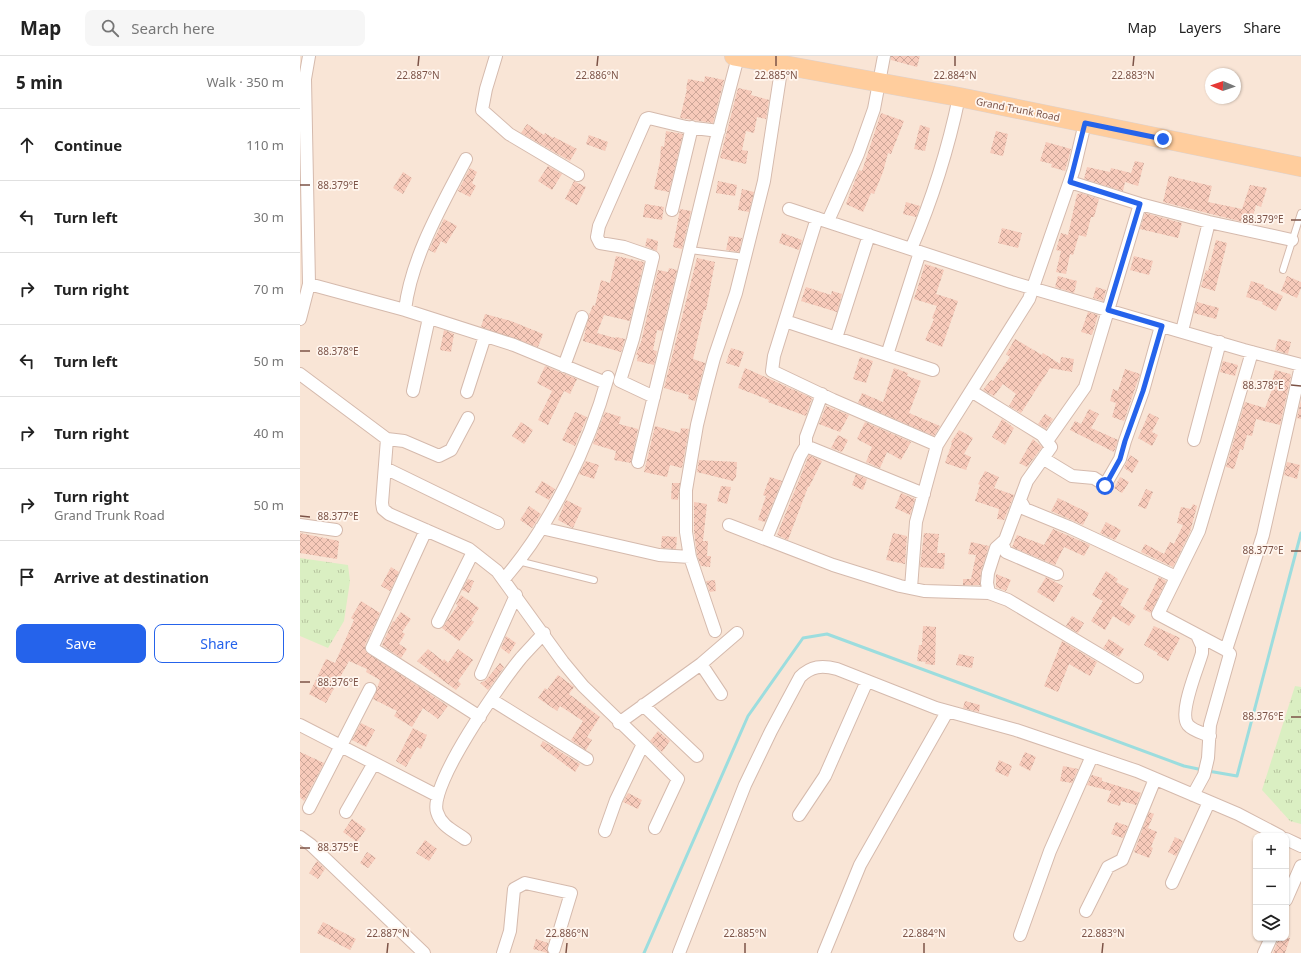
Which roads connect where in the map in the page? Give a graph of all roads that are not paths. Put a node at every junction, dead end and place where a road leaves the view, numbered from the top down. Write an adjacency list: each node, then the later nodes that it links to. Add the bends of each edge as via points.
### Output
1 (309, 56): 28 (street, via 305,79)
2 (496, 56): 13 (street, via 482,110 509,134)
3 (736, 56): 5 (main road, Grand Trunk Road); 10 (street)
4 (884, 56): 6 (street)
5 (782, 64): 6 (main road, Grand Trunk Road); 26 (street, via 764,181)
6 (880, 82): 7 (main road, Grand Trunk Road); 20 (street, via 877,101 866,132)
7 (959, 98): 8 (main road, Grand Trunk Road); 25 (street, via 949,142)
8 (1085, 123): 12 (main road, Grand Trunk Road); 14 (street)
9 (692, 127): 10 (street); 16 (street); 47 (street, via 649,118 646,120 599,226 597,241 600,243 624,247 653,257)
10 (719, 131): 24 (street)
11 (466, 159): 30 (street, via 421,250)
12 (1301, 168)
13 (578, 175)
14 (1070, 182): 15 (street); 29 (street)
15 (1140, 204): 21 (street); 31 (street)
16 (672, 210)
17 (790, 210): 19 (street)
18 (1301, 213): 23 (lane)
19 (816, 218): 20 (street); 35 (street)
20 (828, 221): 22 (street)
21 (1209, 222): 23 (street); 37 (street)
22 (869, 235): 25 (street); 39 (street)
23 (1292, 240): 27 (lane)
24 (690, 250): 26 (lane); 53 (street)
25 (916, 250): 29 (street); 42 (street)
26 (746, 257): 74 (street, via 714,358 690,462 685,512)
27 (1283, 270)
28 (309, 284): 30 (street); 34 (street)
29 (1033, 288): 31 (street); 50 (street)
30 (405, 310): 33 (street)
31 (1108, 310): 36 (street); 57 (street, via 1085,387)
32 (582, 316): 44 (street)
33 (429, 318): 38 (street); 49 (street)
34 (300, 319)
35 (784, 321): 39 (street); 52 (street, via 772,370)
36 (1162, 326): 37 (street); 60 (street, via 1120,459 1105,486 1094,478 1072,476)
37 (1182, 331): 40 (street)
38 (485, 336): 44 (street); 51 (street)
39 (836, 338): 42 (street)
40 (1220, 342): 41 (street); 56 (street)
41 (1252, 352): 43 (street); 77 (street, via 1203,519)
42 (887, 355): 45 (street)
43 (1301, 365): 88 (street, via 1263,535)
44 (564, 366): 48 (street)
45 (933, 370)
46 (300, 374): 55 (street)
47 (620, 381): 48 (street, via 608,376); 53 (street)
48 (606, 383): 68 (street, via 568,478)
49 (413, 391)
50 (971, 391): 57 (street, via 1042,435); 58 (street)
51 (467, 392)
52 (822, 394): 58 (street); 59 (street, via 806,437)
53 (654, 397): 61 (street)
54 (468, 418): 55 (street, via 451,450 440,456 404,441)
55 (387, 439): 62 (street)
56 (1194, 440)
57 (1047, 441): 60 (street, via 1051,447)
58 (937, 445): 63 (street)
59 (806, 446): 63 (street); 71 (street)
60 (1044, 460): 64 (street, via 1027,481)
61 (638, 462)
62 (385, 468): 65 (street); 70 (street, via 382,503 384,509 389,514)
63 (924, 494): 80 (street, via 916,522)
64 (1020, 500): 72 (street); 77 (street, via 1025,509)
65 (498, 523)
66 (729, 525): 71 (street)
67 (300, 526): 69 (street)
68 (541, 528): 74 (street, via 659,555); 75 (street)
69 (336, 530)
70 (426, 530): 73 (street); 98 (street, via 372,648)
71 (766, 539): 80 (street, via 833,565)
72 (1002, 543): 76 (street, via 1006,552); 81 (street, via 992,557 987,583)
73 (473, 552): 78 (street); 83 (street)
74 (690, 557): 84 (street)
75 (518, 561): 78 (street); 79 (lane)
76 (1057, 574)
77 (1176, 577): 87 (street, via 1158,614)
78 (504, 579): 82 (street)
79 (594, 580)
80 (911, 588): 81 (street, via 924,591)
81 (989, 593): 91 (street, via 1008,600)
82 (516, 595): 86 (street); 90 (street)
83 (438, 622)
84 (715, 631)
85 (737, 633): 89 (street)
86 (544, 634): 95 (street, via 520,659); 99 (street, via 583,686)
87 (1197, 635): 88 (street); 101 (street, via 1202,653 1187,699 1185,720 1188,726)
88 (1226, 650): 101 (street, via 1230,654 1229,661 1214,708)
89 (701, 664): 94 (street); 96 (street)
90 (481, 674)
91 (1137, 677)
92 (866, 680): 97 (street); 114 (street, via 825,776); 131 (street, via 827,666 807,670 800,677 745,785)
93 (370, 689): 103 (street)
94 (721, 694)
95 (492, 700): 98 (street); 106 (street)
96 (644, 705): 99 (street); 104 (street)
97 (947, 712): 105 (street, via 1016,730); 132 (street, via 860,866)
98 (480, 717): 110 (street, via 448,769)
99 (619, 723): 102 (street)
100 (300, 724): 103 (street)
101 (1210, 736): 109 (street, via 1204,775)
102 (643, 744): 115 (street, via 678,779); 116 (street, via 616,800)
103 (341, 746): 107 (street); 112 (street)
104 (698, 756)
105 (1092, 756): 108 (street); 126 (street, via 1050,851)
106 (587, 759)
107 (374, 763): 110 (street); 113 (street)
108 (1155, 778): 109 (street); 125 (street, via 1122,860 1108,867)
109 (1193, 795): 111 (street)
110 (438, 796): 119 (street, via 436,811 441,819 450,830)
111 (1208, 802): 117 (street); 123 (street)
112 (309, 808)
113 (346, 812)
114 (799, 815)
115 (655, 828)
116 (605, 831)
117 (1274, 833)
118 (300, 838): 129 (street, via 311,845)
119 (465, 839)
120 (1289, 840): 121 (street)
121 (1301, 846)
122 (1301, 866): 124 (street)
123 (1172, 883)
124 (1289, 893)
125 (1086, 911)
126 (1020, 935)
127 (1270, 941): 133 (street)
128 (554, 949): 130 (street, via 571,894 525,883 514,889 510,931)
129 (424, 953)
130 (503, 953)
131 (679, 953)
132 (824, 953)
133 (1264, 953)

